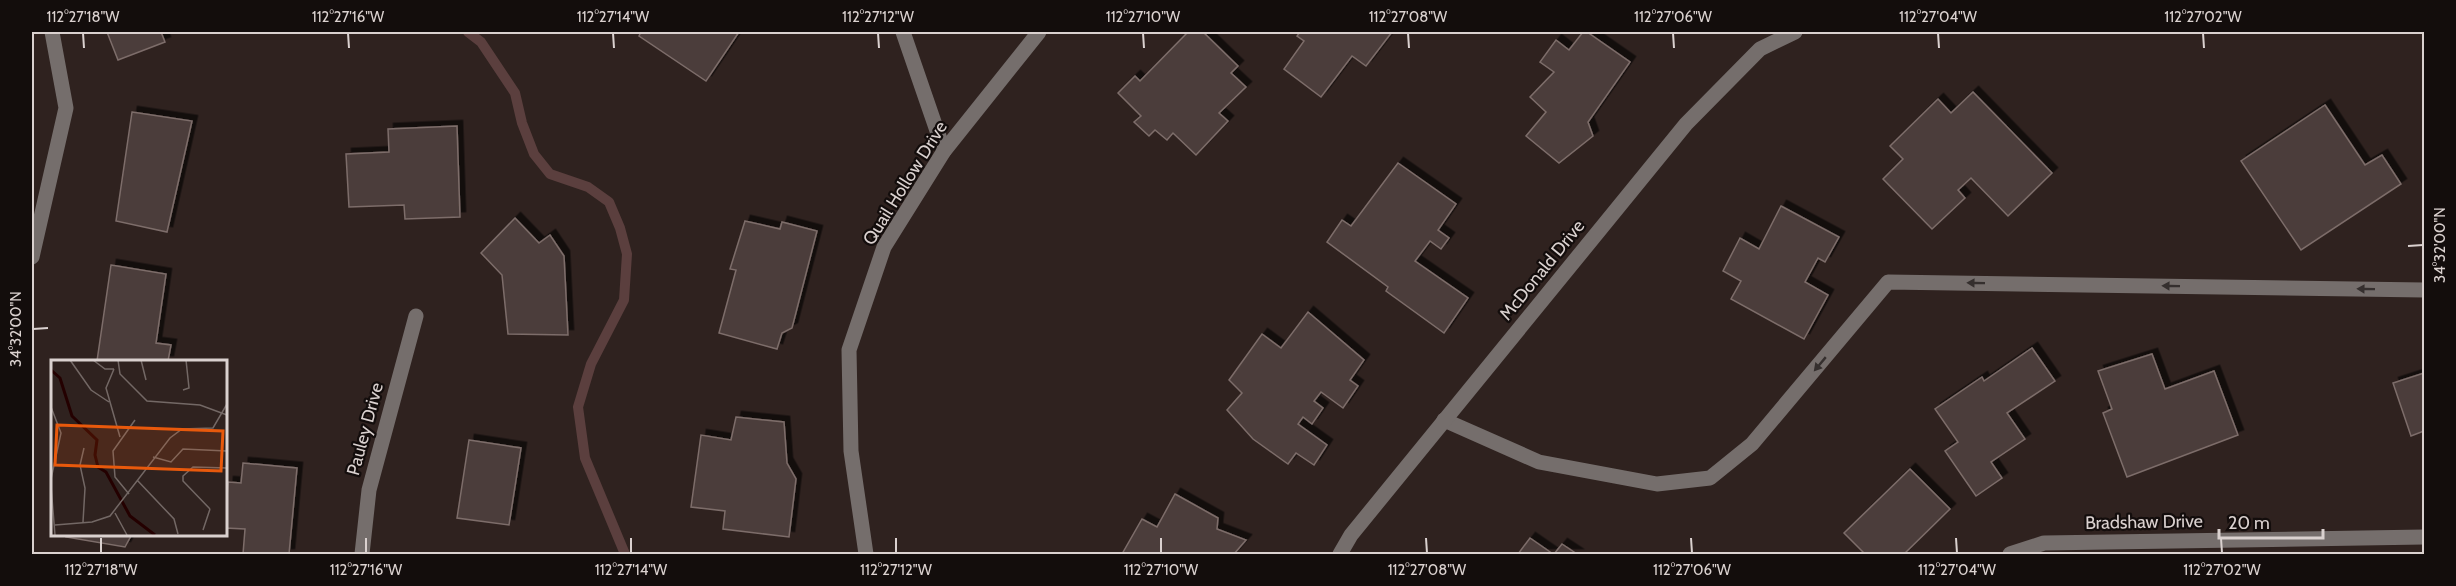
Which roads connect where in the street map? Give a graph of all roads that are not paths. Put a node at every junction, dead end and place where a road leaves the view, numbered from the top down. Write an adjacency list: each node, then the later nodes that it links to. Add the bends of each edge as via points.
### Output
1 (52, 32): 6 (street, via 66,108)
2 (903, 32): 5 (street)
3 (1039, 32): 5 (street, Quail Hollow Drive)
4 (1795, 32): 9 (street, McDonald Drive, via 1760,49 1686,124)
5 (944, 151): 12 (street, Quail Hollow Drive, via 884,247 849,350 851,451)
6 (32, 257)
7 (2424, 290): 9 (street, one-way to 9, via 1888,282 1752,444 1710,478 1658,484 1539,462)
8 (416, 316): 11 (street, Pauley Drive, via 369,490)
9 (1444, 420): 13 (street, McDonald Drive, via 1351,535)
10 (2424, 537): 14 (street, Bradshaw Drive, via 2044,543)
11 (362, 555)
12 (866, 555)
13 (1340, 555)
14 (2010, 555)

